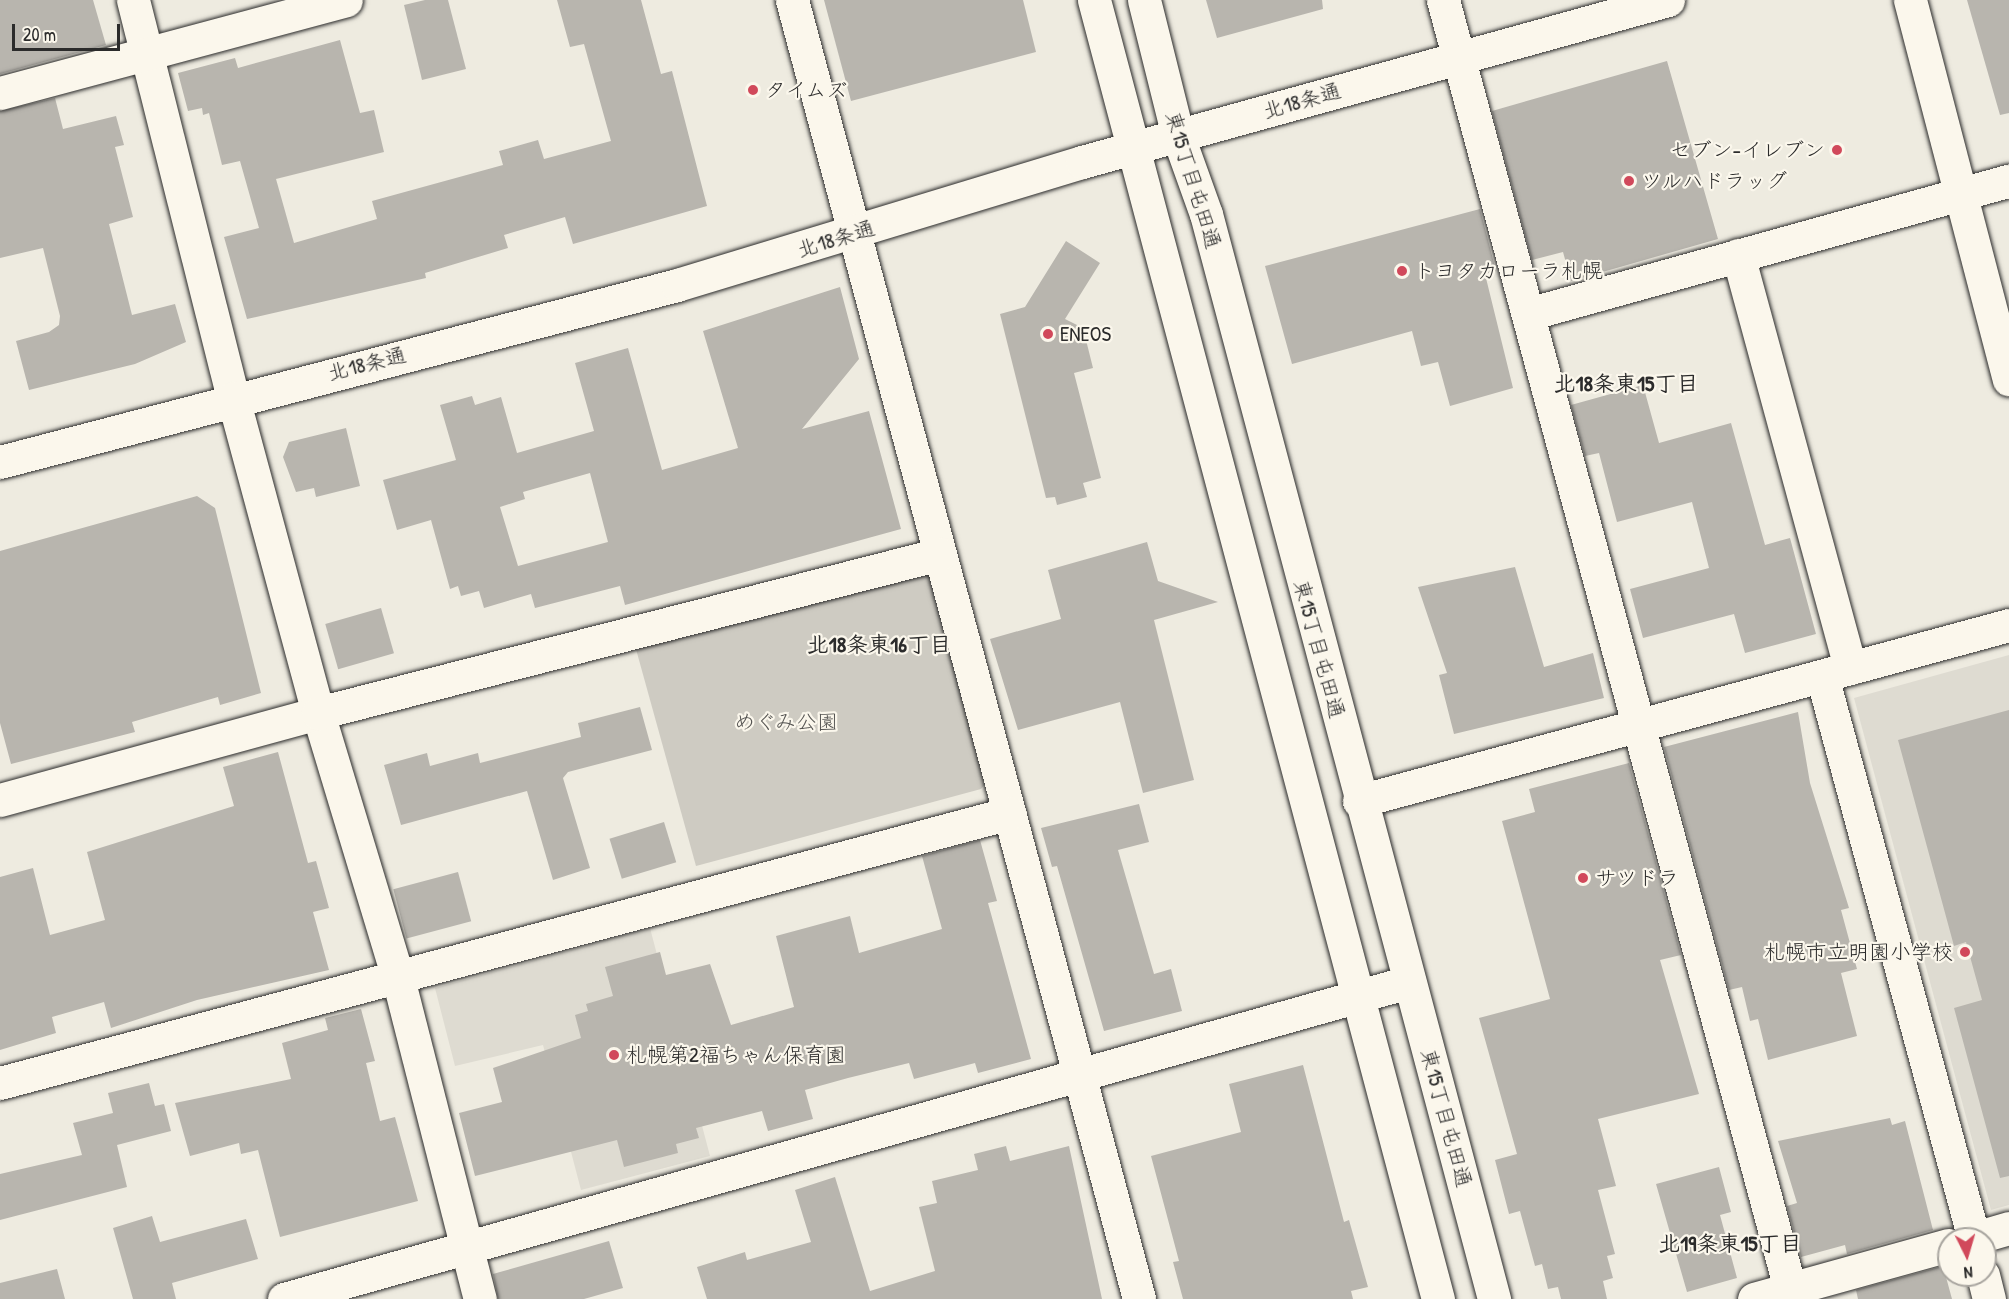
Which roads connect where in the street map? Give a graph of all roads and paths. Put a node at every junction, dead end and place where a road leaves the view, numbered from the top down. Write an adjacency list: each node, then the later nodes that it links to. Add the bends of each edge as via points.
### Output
1 (133, 0): 9 (street)
2 (346, 0): 9 (street)
3 (792, 0): 16 (street)
4 (1094, 0): 13 (street)
5 (1144, 0): 12 (street, 東15丁目屯田通)
6 (1443, 0): 10 (street)
7 (1668, 0): 10 (street, 北18条通)
8 (1910, 0): 15 (street)
9 (146, 52): 11 (street); 20 (street)
10 (1458, 58): 12 (street, 北18条通); 18 (street)
11 (0, 93)
12 (1178, 136): 13 (street, 北18条通); 28 (street, 東15丁目屯田通, via 1206,214)
13 (1132, 149): 16 (street, 北18条通); 32 (street)
14 (2009, 181): 15 (street)
15 (1960, 195): 17 (street); 19 (street)
16 (853, 235): 20 (street, 北18条通); 22 (street)
17 (1738, 255): 18 (street); 24 (street)
18 (1528, 315): 26 (street)
19 (2009, 379)
20 (233, 398): 21 (street, 北18条通); 25 (street)
21 (0, 462)
22 (940, 554): 25 (street); 29 (street)
23 (2009, 625): 24 (street)
24 (1836, 672): 26 (street); 35 (street)
25 (318, 712): 27 (street); 30 (street)
26 (1638, 728): 28 (street); 38 (street)
27 (0, 800)
28 (1359, 801): 31 (street, 東15丁目屯田通)
29 (1010, 813): 30 (street); 33 (street)
30 (398, 978): 34 (street); 37 (street)
31 (1409, 982): 32 (street); 44 (street, 東15丁目屯田通)
32 (1356, 997): 33 (street); 43 (street)
33 (1079, 1074): 37 (street); 42 (street)
34 (0, 1083)
35 (1970, 1227)
36 (1937, 1249): 39 (street)
37 (467, 1250): 40 (street); 41 (street)
38 (1790, 1289): 39 (street); 45 (street)
39 (1829, 1289)
40 (284, 1299)
41 (480, 1299)
42 (1139, 1299)
43 (1438, 1299)
44 (1494, 1299)
45 (1754, 1299)

